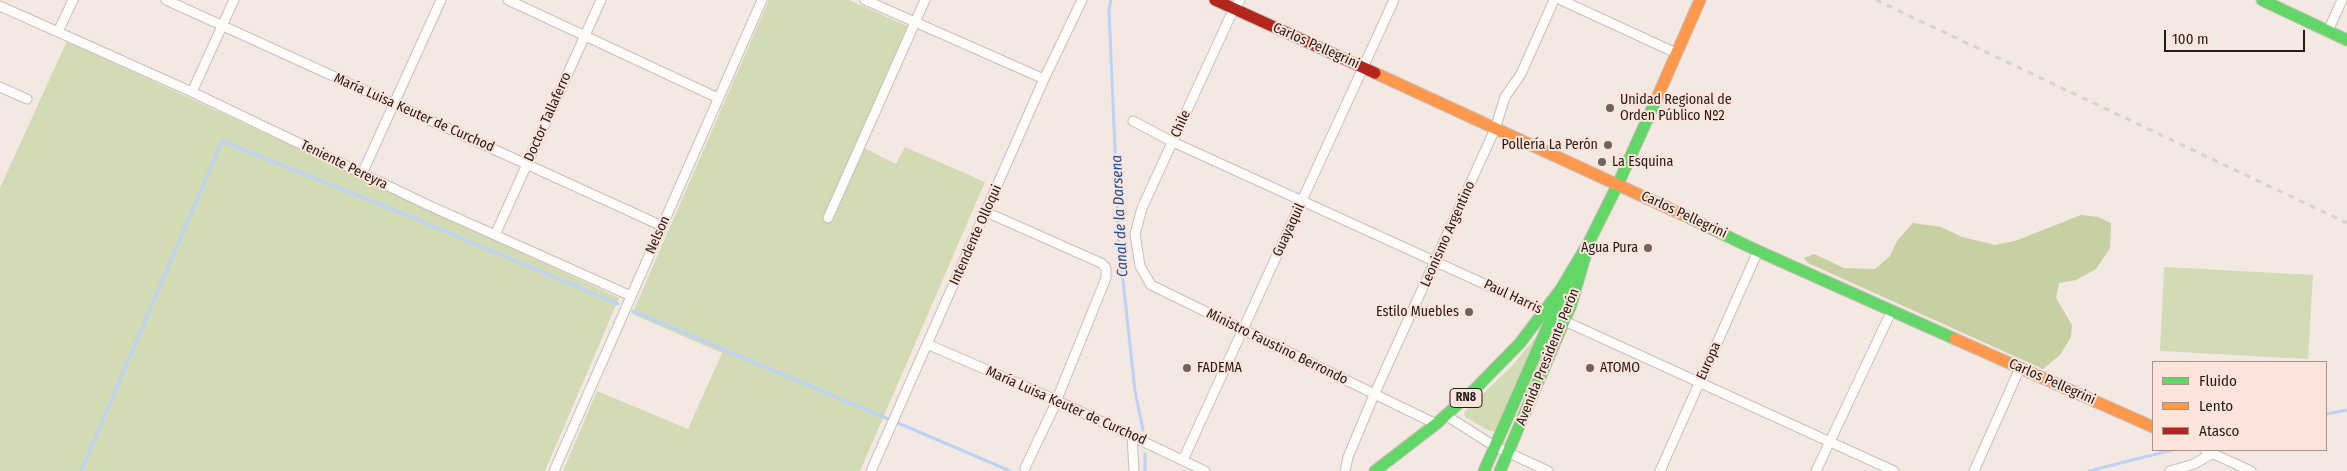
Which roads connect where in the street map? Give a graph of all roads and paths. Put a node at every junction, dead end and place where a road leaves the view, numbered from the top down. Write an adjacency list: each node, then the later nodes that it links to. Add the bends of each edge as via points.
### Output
1 (73, 0): 23 (street)
2 (166, 0): 21 (street, María Luisa Keuter de Curchod)
3 (234, 0): 21 (street)
4 (441, 0): 33 (street)
5 (508, 0): 24 (street)
6 (602, 0): 24 (street, Doctor Tallaferro)
7 (762, 0): 31 (street, Nelson)
8 (865, 0): 20 (street)
9 (925, 0): 20 (street)
10 (1082, 0): 28 (street, Intendente Olloqui)
11 (1215, 0): 18 (main road, Carlos Pellegrini)
12 (1394, 0): 27 (street, Guayaquil)
13 (1554, 0): 35 (street, Leonismo Argentino, via 1521,74 1505,97)
14 (1561, 0): 26 (street)
15 (1700, 0): 26 (main road, Avenida Presidente Perón)
16 (2262, 0): 22 (main road)
17 (2342, 0): 22 (street)
18 (1237, 4): 27 (main road, Carlos Pellegrini); 36 (street, Chile)
19 (0, 6): 23 (street, Teniente Pereyra)
20 (915, 22): 28 (street); 42 (street)
21 (222, 26): 30 (street); 33 (street, María Luisa Keuter de Curchod)
22 (2328, 31): 25 (main road)
23 (58, 32): 30 (street, Teniente Pereyra)
24 (585, 36): 31 (street); 37 (street, Doctor Tallaferro)
25 (2347, 40)
26 (1676, 53): 39 (main road, Avenida Presidente Perón)
27 (1363, 67): 35 (main road, Carlos Pellegrini); 40 (street, Guayaquil)
28 (1044, 80): 41 (street, Intendente Olloqui)
29 (0, 87): 32 (street)
30 (192, 92): 38 (street, Teniente Pereyra)
31 (718, 98): 43 (street, Nelson)
32 (27, 99)
33 (394, 104): 37 (street, María Luisa Keuter de Curchod); 38 (street)
34 (1133, 121): 36 (street, Paul Harris)
35 (1496, 128): 39 (main road, Carlos Pellegrini); 48 (street, Leonismo Argentino)
36 (1173, 142): 40 (street, Paul Harris); 47 (street, Chile, via 1137,222)
37 (527, 165): 43 (street, María Luisa Keuter de Curchod); 44 (street, Doctor Tallaferro)
38 (362, 174): 44 (street, Teniente Pereyra)
39 (1618, 184): 45 (main road, Avenida Presidente Perón); 46 (main road, Carlos Pellegrini)
40 (1302, 201): 48 (street, Paul Harris); 52 (street, Guayaquil)
41 (986, 212): 53 (street, Intendente Olloqui); 57 (street, via 1106,268 1106,278)
42 (828, 218)
43 (662, 226): 49 (street, Nelson)
44 (495, 235): 49 (street, Teniente Pereyra)
45 (1589, 242): 51 (main road, Avenida Presidente Perón / RN8, via 1568,277); 51 (main road, Avenida Presidente Perón, via 1574,297)
46 (1758, 250): 50 (main road, Carlos Pellegrini); 55 (street, Europa)
47 (1137, 252): 52 (street, Ministro Faustino Berrondo, via 1140,266 1151,285)
48 (1436, 262): 51 (street, Paul Harris); 56 (street, Leonismo Argentino)
49 (631, 296): 69 (street, Nelson)
50 (1892, 310): 54 (main road, Carlos Pellegrini); 62 (street)
51 (1555, 316): 55 (street, Paul Harris); 58 (main road, RN8, via 1520,343); 63 (main road, Avenida Presidente Perón); 65 (main road, Avenida Presidente Perón)
52 (1242, 331): 56 (street, Ministro Faustino Berrondo); 66 (street, Guayaquil)
53 (927, 344): 57 (street, María Luisa Keuter de Curchod); 70 (street, Intendente Olloqui)
54 (2020, 368): 60 (main road, Carlos Pellegrini); 68 (street)
55 (1700, 382): 62 (street, Paul Harris); 78 (street, Europa)
56 (1374, 395): 59 (street, Ministro Faustino Berrondo); 73 (street, Leonismo Argentino)
57 (1056, 400): 61 (street, María Luisa Keuter de Curchod); 67 (street)
58 (1447, 416): 59 (main road, RN8); 63 (street)
59 (1436, 424): 74 (main road, RN8)
60 (2152, 427)
61 (1132, 436): 66 (street, María Luisa Keuter de Curchod); 71 (street)
62 (1830, 442): 79 (street); 80 (street, Paul Harris)
63 (1494, 446): 65 (street); 75 (main road, Avenida Presidente Perón)
64 (2209, 451): 81 (street, via 2194,464); 82 (street)
65 (1508, 453): 76 (main road, Avenida Presidente Perón); 77 (street)
66 (1183, 460): 72 (street, María Luisa Keuter de Curchod)
67 (1025, 468)
68 (1975, 469)
69 (554, 471)
70 (871, 471)
71 (1134, 471)
72 (1205, 471)
73 (1345, 471)
74 (1375, 471)
75 (1484, 471)
76 (1500, 471)
77 (1548, 471)
78 (1660, 471)
79 (1816, 471)
80 (1894, 471)
81 (2170, 471)
82 (2251, 471)

